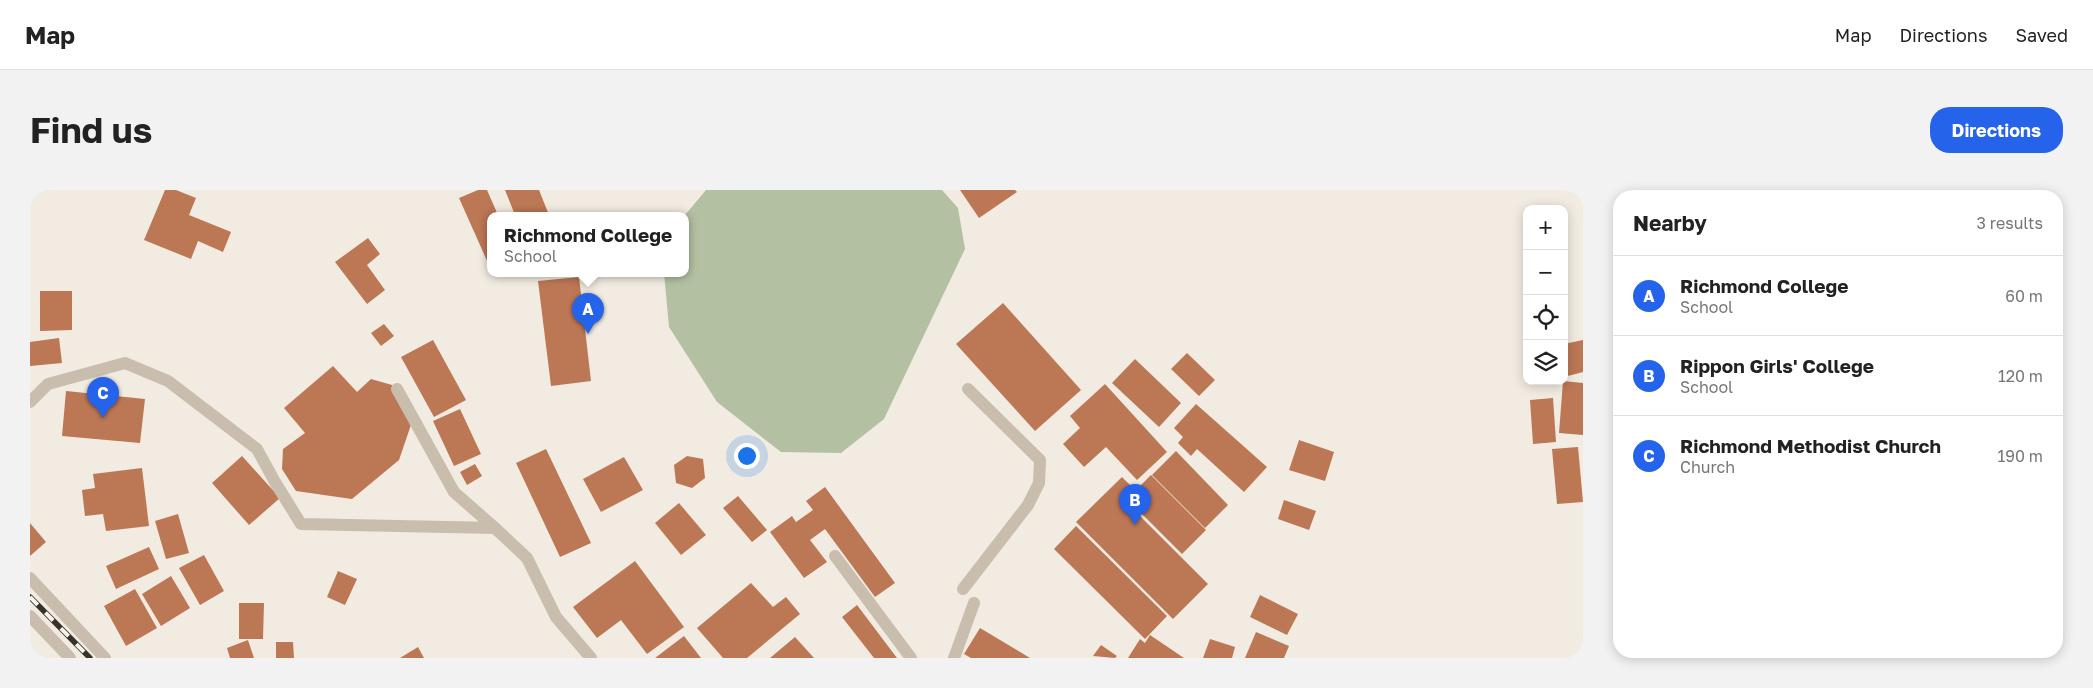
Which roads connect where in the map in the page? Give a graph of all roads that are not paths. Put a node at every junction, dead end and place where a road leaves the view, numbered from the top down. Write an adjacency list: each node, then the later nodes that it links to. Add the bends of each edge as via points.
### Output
1 (397, 389): 4 (street, via 454,492)
2 (968, 389): 7 (street, via 1040,460 1039,484 1028,505)
3 (30, 402): 4 (street, via 48,384 125,363 168,382 257,449 301,524)
4 (496, 528): 12 (street, via 527,558 556,617)
5 (835, 556): 13 (street)
6 (30, 578): 11 (street)
7 (963, 590)
8 (974, 603): 14 (street)
9 (30, 616): 10 (street)
10 (70, 658)
11 (105, 658)
12 (591, 658)
13 (911, 658)
14 (954, 658)

